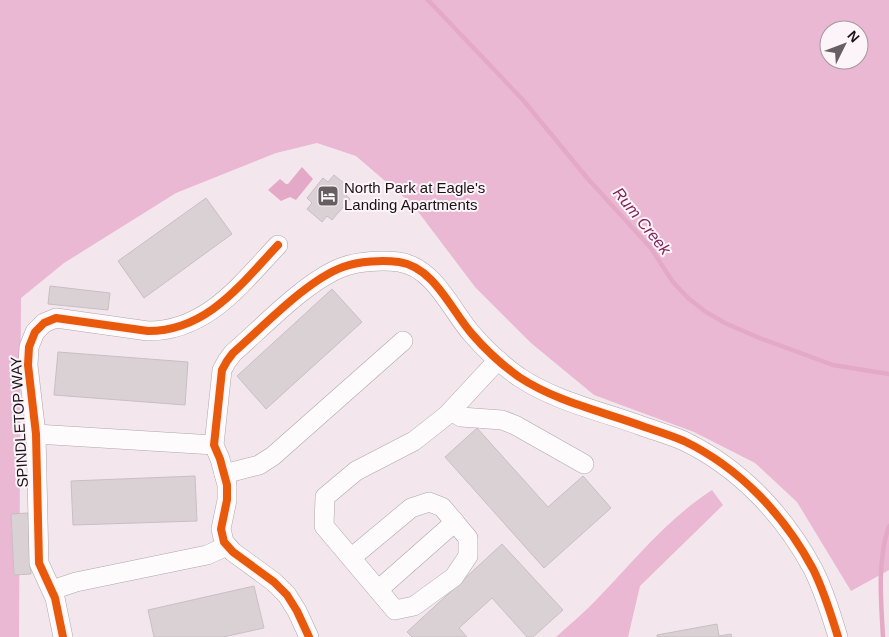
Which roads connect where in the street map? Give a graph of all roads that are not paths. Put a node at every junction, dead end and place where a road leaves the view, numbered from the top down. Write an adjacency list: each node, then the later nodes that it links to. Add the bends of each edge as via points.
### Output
1 (278, 245): 5 (street, SPINDLETOP WAY, via 219,304 185,325 148,331 56,318 44,323 35,332 28,356)
2 (403, 341): 8 (street, via 272,456 252,467)
3 (498, 360): 4 (street); 6 (street, via 471,334 434,284 415,266 398,262 344,266 323,276 298,296 227,361 220,380); 16 (street, via 550,394 684,442 723,464 751,486 786,526 813,570)
4 (451, 411): 7 (street, via 470,419 502,420); 11 (street, via 414,440 356,471 325,497 324,526)
5 (36, 434): 6 (street, SPINDLETOP WAY); 12 (street, SPINDLETOP WAY, via 39,563)
6 (214, 446): 8 (street)
7 (584, 464)
8 (224, 474): 10 (street, via 228,493 221,529)
9 (455, 522): 11 (street, via 442,506 429,502 411,508); 13 (street); 13 (street, via 468,538 468,556 454,577 414,606 395,610)
10 (227, 546): 12 (street, via 207,555 76,582); 14 (street, via 287,595)
11 (351, 558): 13 (street)
12 (52, 590): 15 (street, SPINDLETOP WAY)
13 (378, 590)
14 (308, 636)
15 (63, 637)
16 (838, 637)

